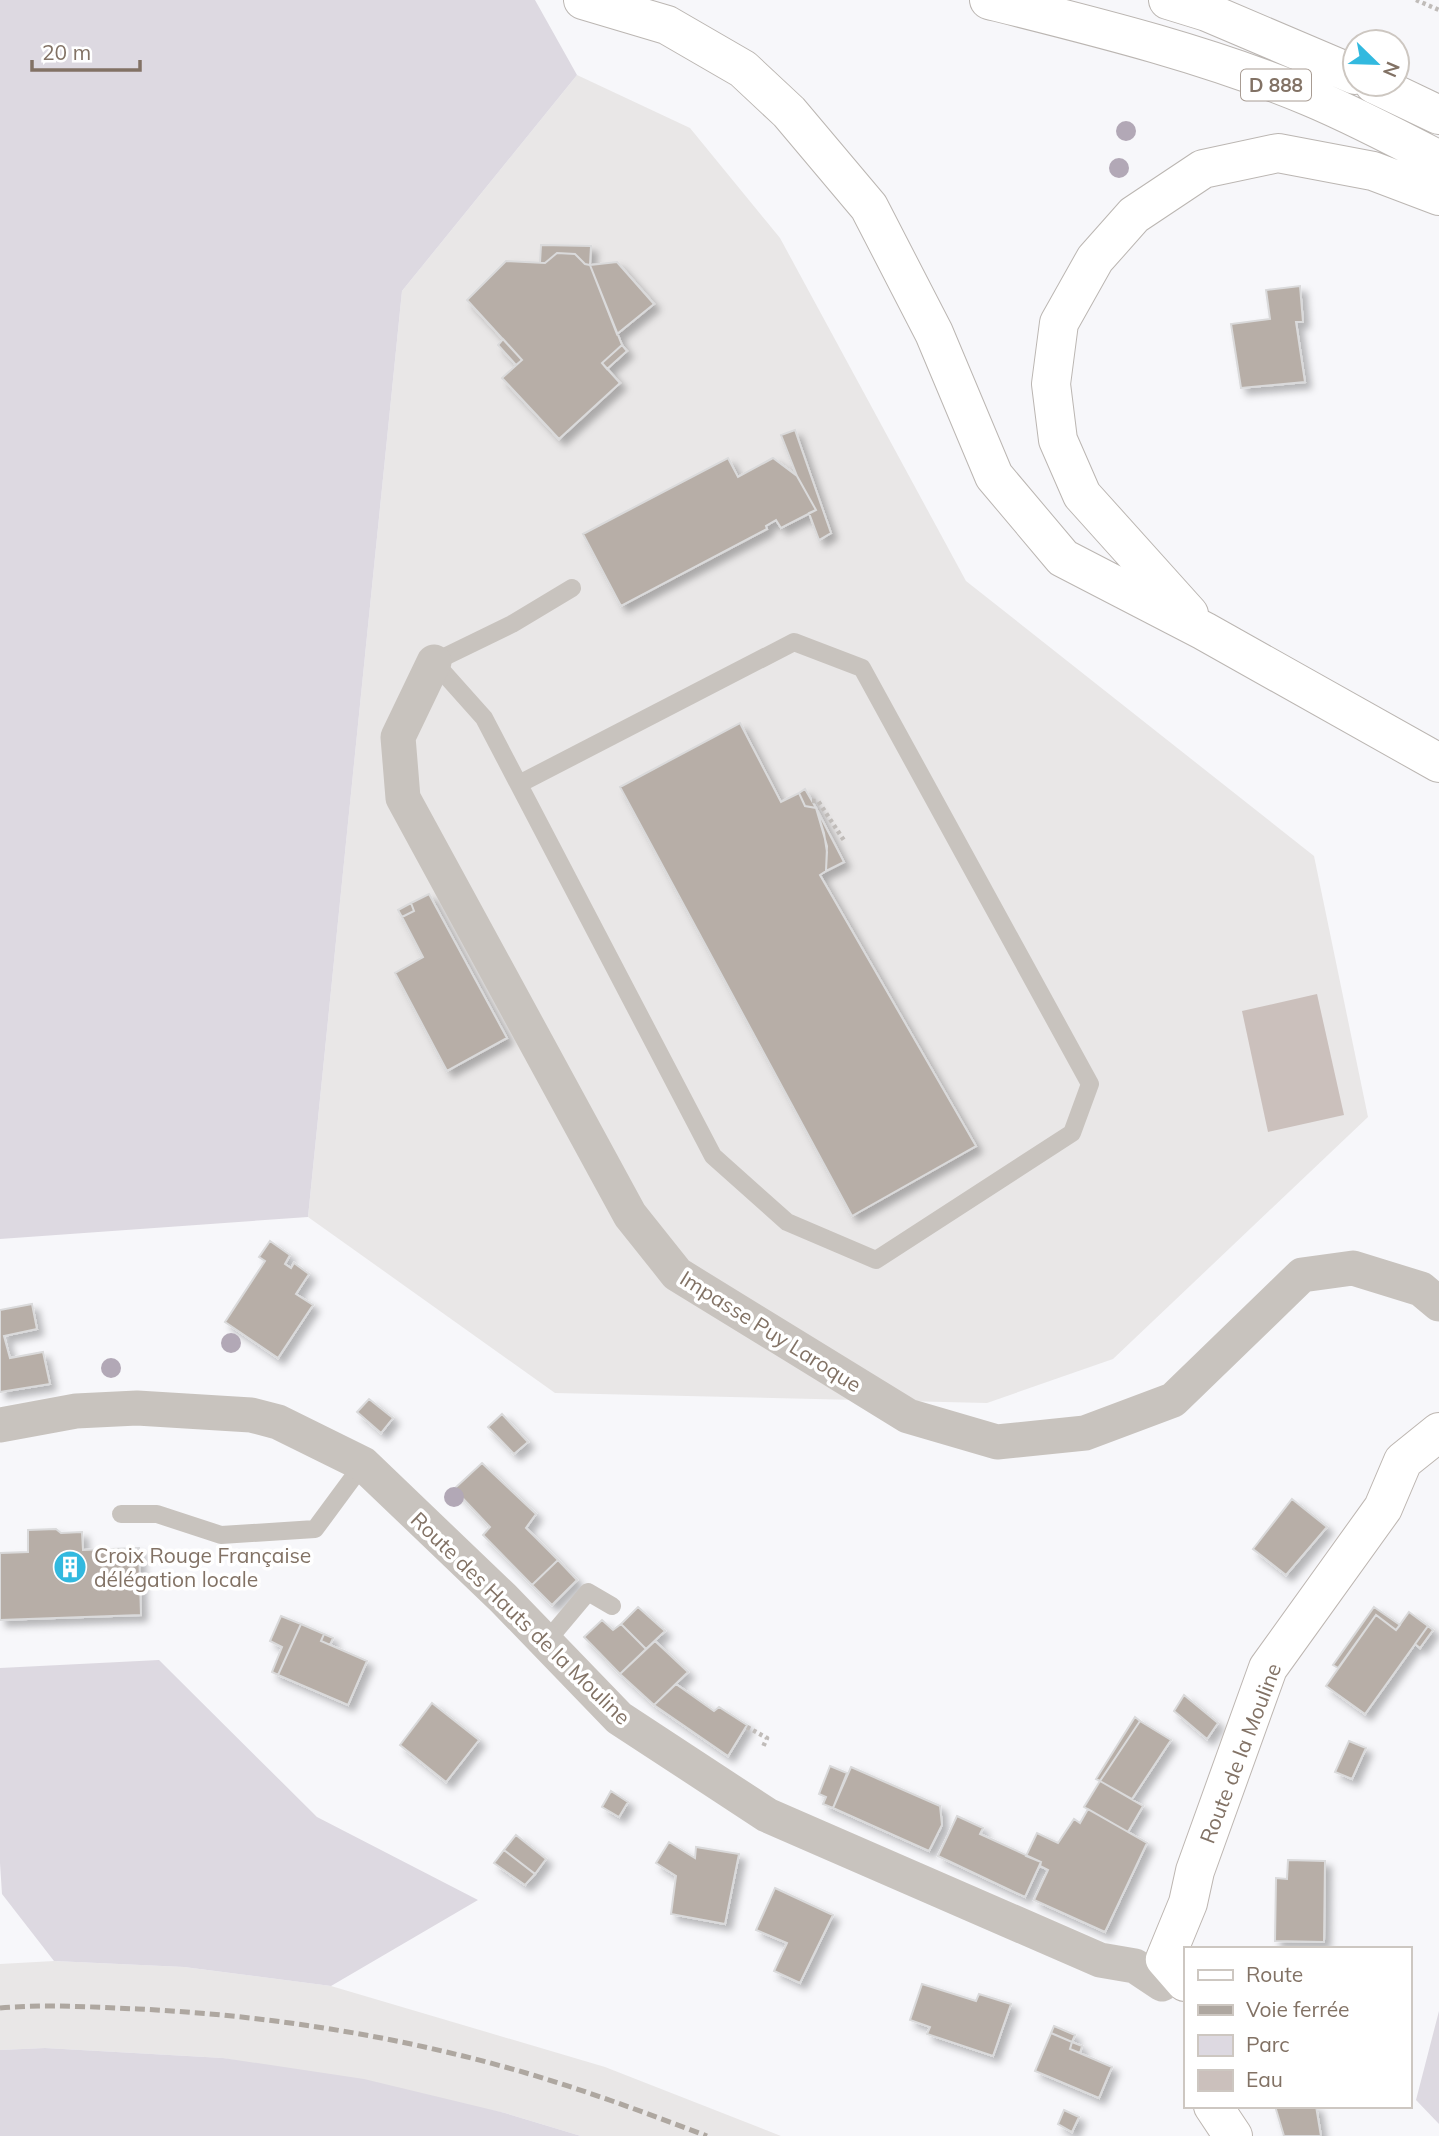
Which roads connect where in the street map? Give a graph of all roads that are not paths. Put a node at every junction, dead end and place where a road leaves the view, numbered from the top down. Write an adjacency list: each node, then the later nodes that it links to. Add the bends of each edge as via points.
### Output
1 (583, 0): 10 (main road, via 667,25 743,69 789,112 869,207 934,333 994,476 1063,558)
2 (989, 0): 7 (main road, D 888, via 1106,29 1310,97)
3 (1168, 0): 4 (main road, D 888)
4 (1341, 69)
5 (1403, 98): 6 (main road)
6 (1439, 115)
7 (1439, 160)
8 (1439, 196): 10 (main road, via 1373,171 1278,153 1203,169 1134,215 1095,259 1059,323 1051,384 1058,440 1082,495)
9 (572, 588): 11 (lane)
10 (1204, 631): 12 (main road)
11 (434, 662): 13 (lane, via 484,718); 14 (street, Impasse Puy Laroque, via 398,737 403,798 630,1215 677,1274 908,1416 997,1442 1085,1433 1173,1400 1302,1275 1353,1268 1421,1289)
12 (1439, 763)
13 (519, 784): 13 (lane, via 713,1156 788,1222 876,1260 1072,1133 1090,1084 862,668 794,642)
14 (1439, 1304)
15 (0, 1425): 17 (street, Route des Hauts de la Mouline, via 76,1411 136,1408 251,1415 278,1422)
16 (1438, 1434): 21 (main road, Route de la Mouline, via 1432,1470 1383,1508 1268,1668 1195,1871)
17 (363, 1464): 18 (lane, via 315,1529 221,1535 157,1514); 20 (street, Route des Hauts de la Mouline)
18 (121, 1514)
19 (612, 1606): 20 (lane, via 589,1592)
20 (546, 1642): 23 (street, Route des Hauts de la Mouline, via 619,1718 766,1815 1100,1959 1128,1987)
21 (1188, 1903): 22 (main road, Route de la Mouline); 23 (main road, Route de la Mouline, via 1165,1959)
22 (1196, 1947)
23 (1178, 1983)
24 (1210, 2108): 26 (main road)
25 (1212, 2108): 27 (main road)
26 (1215, 2136)
27 (1233, 2136)

